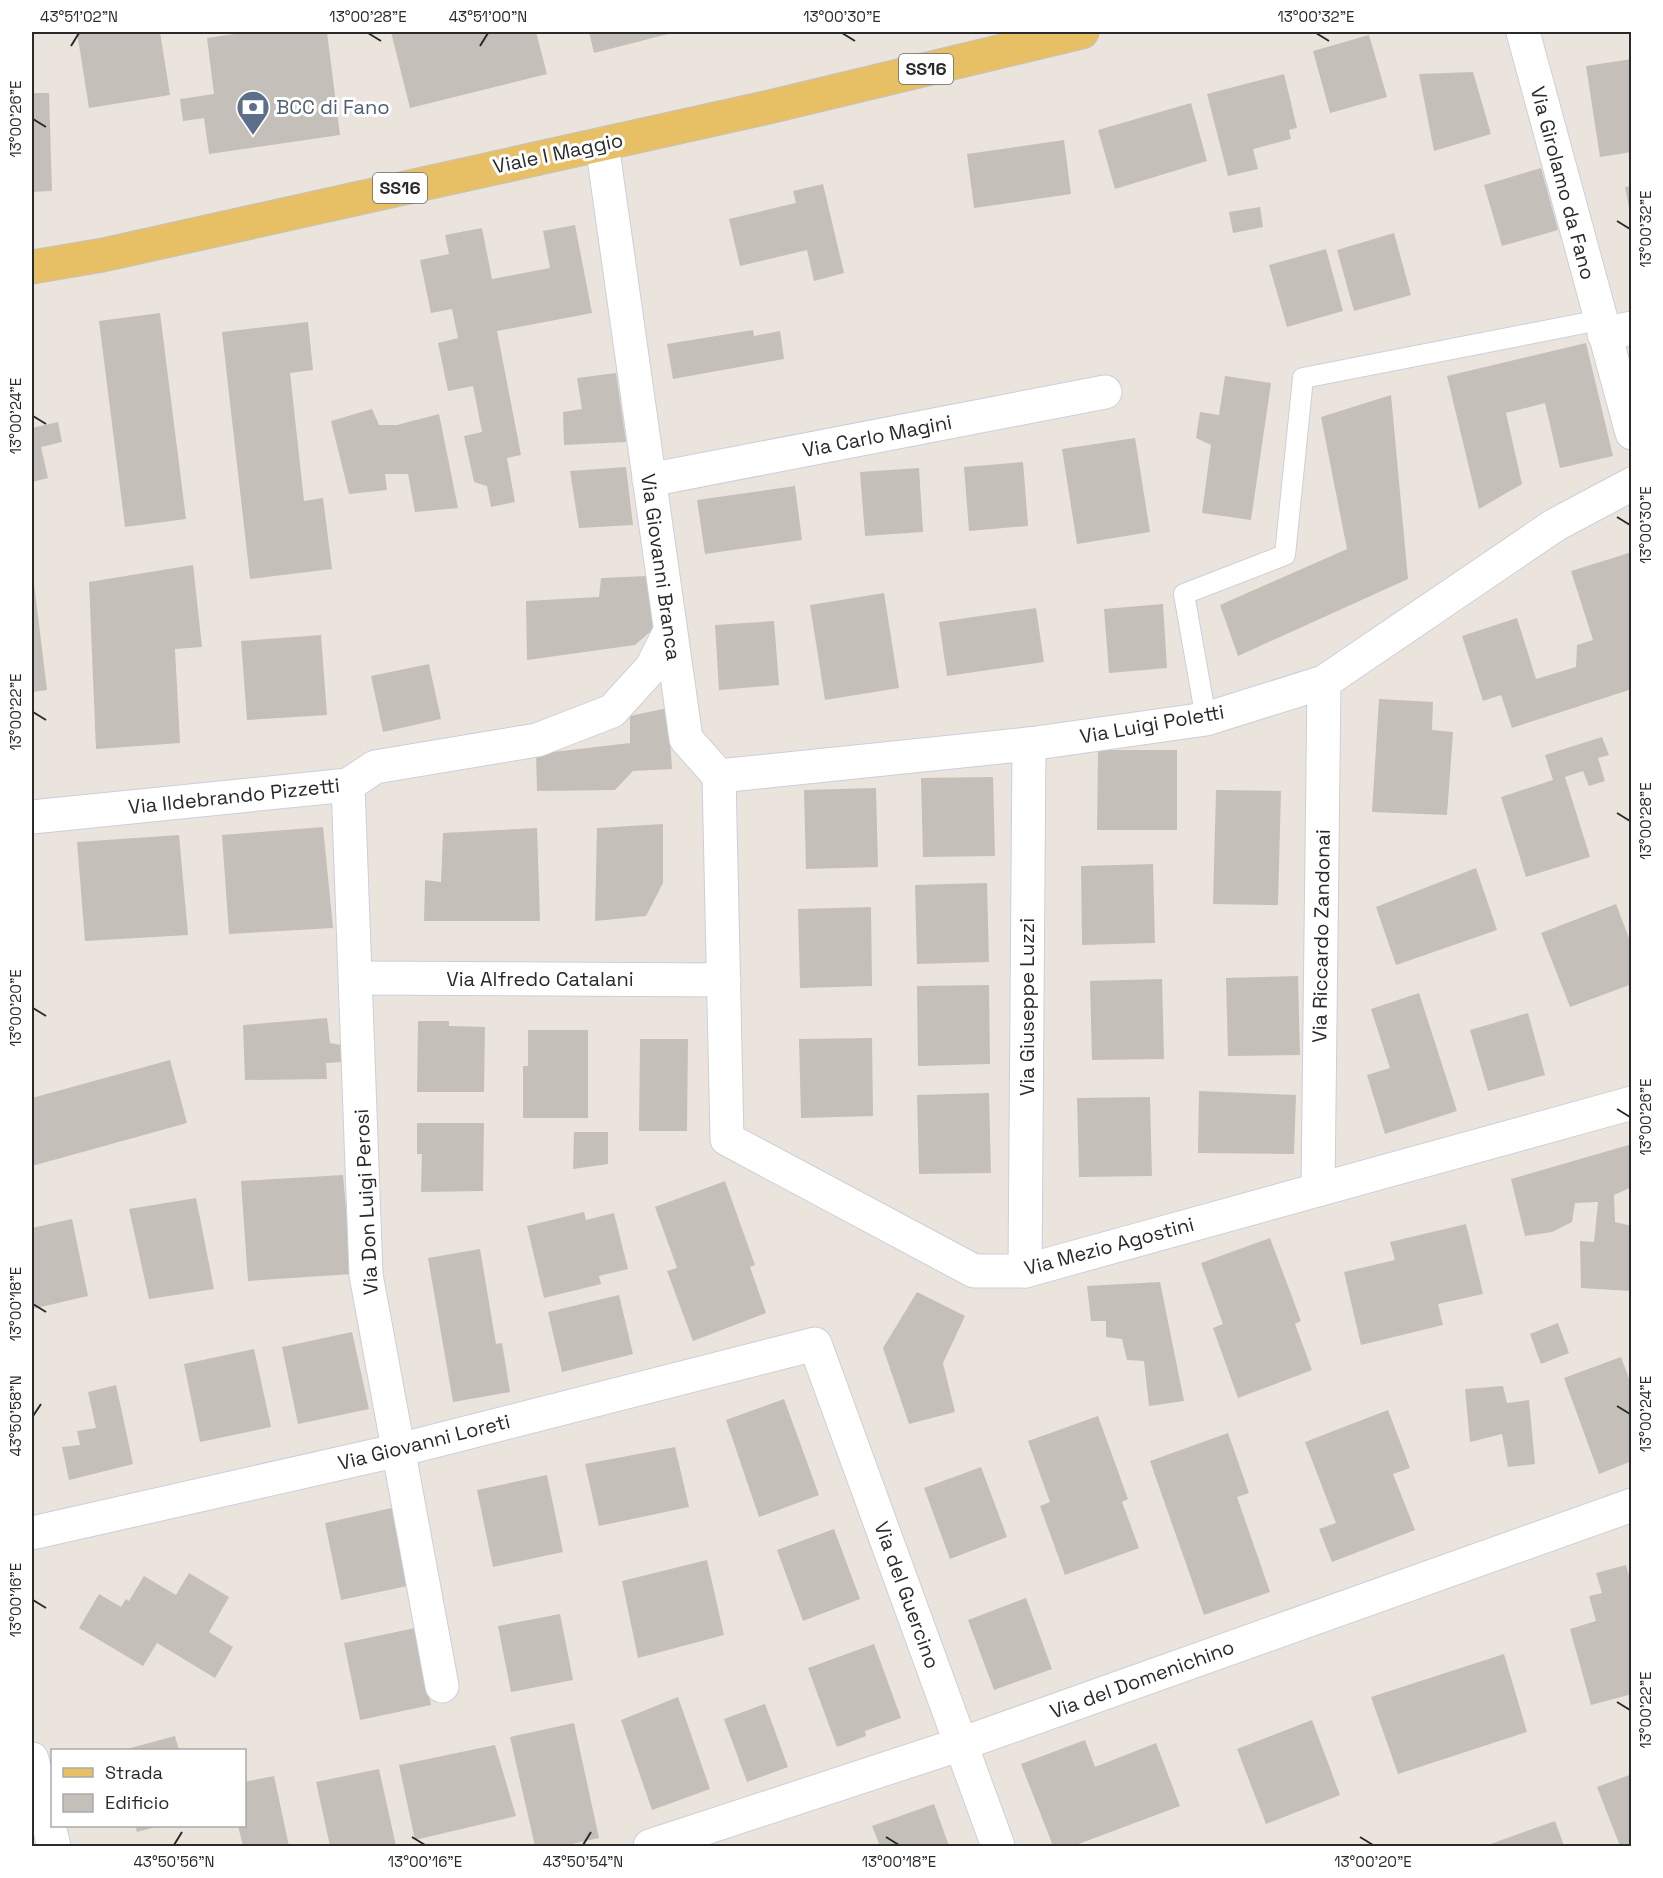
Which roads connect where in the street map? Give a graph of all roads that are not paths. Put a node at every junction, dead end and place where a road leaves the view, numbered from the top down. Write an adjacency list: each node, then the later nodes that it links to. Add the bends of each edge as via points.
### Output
1 (1082, 32): 3 (main road, Viale I Maggio / SS16)
2 (1523, 32): 5 (street, Via Girolamo da Fano)
3 (602, 144): 4 (main road, Viale I Maggio / SS16, via 103,255); 8 (street, Via Giovanni Branca)
4 (32, 267)
5 (1612, 328): 7 (street, Via Girolamo da Fano); 12 (lane, via 1303,378 1285,555 1184,594)
6 (1105, 392): 8 (street, Via Carlo Magini)
7 (1632, 433)
8 (649, 480): 10 (street, Via Giovanni Branca)
9 (1632, 484): 11 (street, Via Luigi Poletti, via 1555,525)
10 (670, 631): 14 (street, Via Giovanni Branca, via 686,739); 15 (street, Via Ildebrando Pizzetti, via 652,667 612,711 537,740 375,767)
11 (1324, 682): 12 (street, Via Luigi Poletti); 20 (street, Via Riccardo Zandonai)
12 (1206, 719): 13 (street, Via Luigi Poletti)
13 (1029, 744): 14 (street, Via Luigi Poletti); 21 (street, Via Giuseppe Luzzi)
14 (719, 776): 18 (street)
15 (348, 785): 16 (street, Via Ildebrando Pizzetti); 17 (street, Via Don Luigi Perosi)
16 (32, 817)
17 (357, 978): 18 (street, Via Alfredo Catalani); 23 (street, Via Don Luigi Perosi, via 366,1275)
18 (724, 980): 21 (street, Via Mezio Agostini, via 727,1139 974,1271)
19 (1632, 1103): 20 (street, Via Mezio Agostini)
20 (1318, 1190): 21 (street, Via Mezio Agostini)
21 (1025, 1271)
22 (815, 1344): 23 (street, Via Giovanni Loreti); 27 (street, Via del Guercino)
23 (399, 1450): 25 (street, Via Giovanni Loreti); 26 (street, Via Don Luigi Perosi)
24 (1632, 1505): 27 (street, Via del Domenichino)
25 (32, 1533)
26 (442, 1686)
27 (961, 1744): 30 (street, Via del Domenichino); 31 (street, Via del Guercino)
28 (32, 1759): 29 (street)
29 (54, 1846)
30 (650, 1846)
31 (998, 1846)

